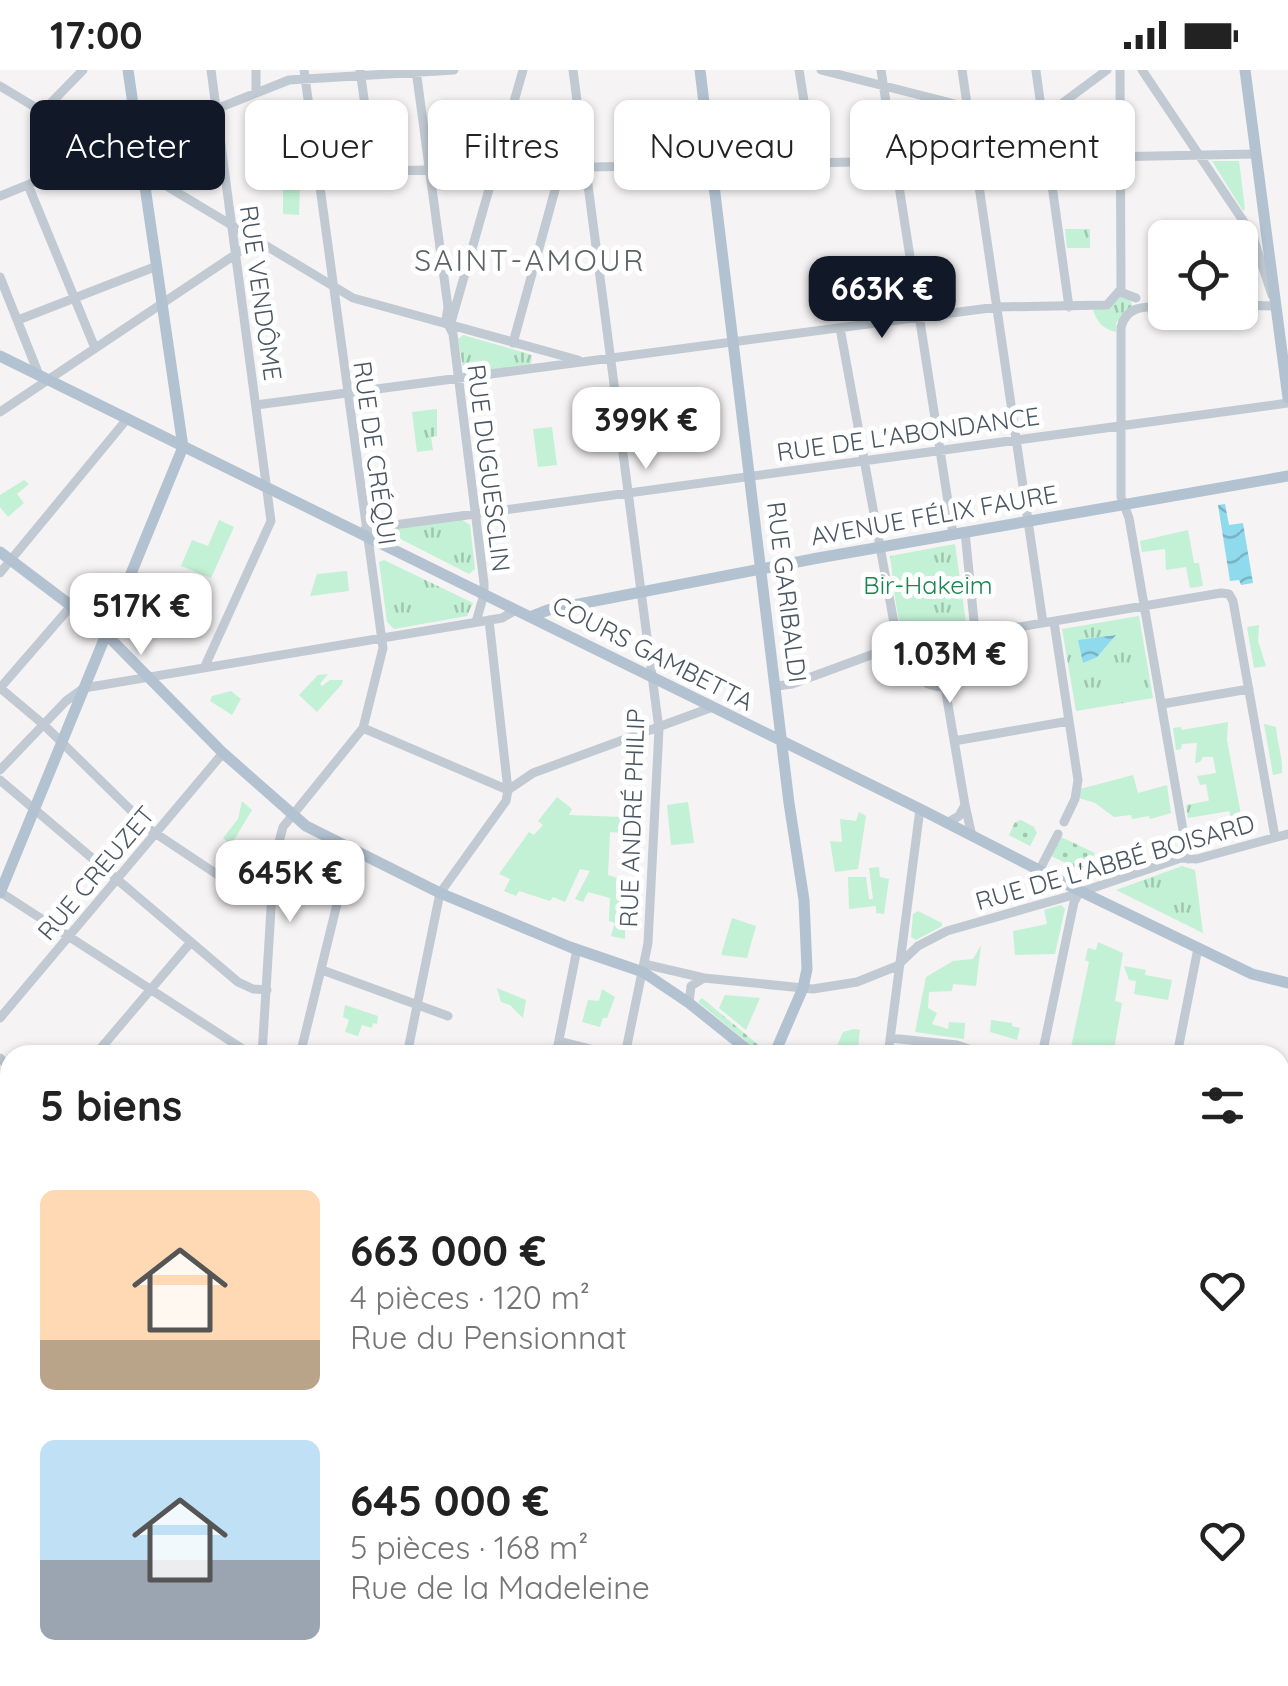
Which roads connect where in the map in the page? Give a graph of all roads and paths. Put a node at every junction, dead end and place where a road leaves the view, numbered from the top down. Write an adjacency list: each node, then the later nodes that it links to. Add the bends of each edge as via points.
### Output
1 (83, 70): 24 (street)
2 (128, 70): 25 (main road)
3 (211, 70): 26 (street, RUE VENDÔME)
4 (256, 70): 23 (street)
5 (454, 70): 17 (street)
6 (523, 70): 29 (street)
7 (573, 70): 30 (street, RUE ANDRÉ PHILIP)
8 (700, 70): 31 (main road, RUE GARIBALDI)
9 (798, 70): 44 (street, via 810,163)
10 (821, 70): 22 (street)
11 (881, 70): 22 (street)
12 (962, 70): 34 (street)
13 (1107, 70): 36 (street)
14 (1120, 70): 37 (street)
15 (1142, 70): 40 (street)
16 (1245, 70): 41 (main road)
17 (417, 71): 19 (street); 43 (street, RUE DUGUESCLIN)
18 (1036, 71): 35 (street)
19 (360, 72): 20 (street); 28 (street)
20 (304, 74): 23 (street); 27 (street, RUE DE CRÉQUI)
21 (0, 86): 38 (street)
22 (884, 86): 32 (street); 33 (street)
23 (256, 92): 39 (street)
24 (54, 100)
25 (132, 100)
26 (215, 100)
27 (307, 100)
28 (364, 100)
29 (515, 100)
30 (576, 100)
31 (702, 100)
32 (886, 100)
33 (940, 100)
34 (967, 100)
35 (1040, 100)
36 (1067, 100)
37 (1120, 100)
38 (30, 103)
39 (225, 104)
40 (1199, 154): 41 (street); 42 (street); 69 (street, via 1252,234)
41 (1250, 154): 69 (main road)
42 (1135, 156)
43 (428, 162)
44 (850, 162)
45 (225, 178): 60 (street, RUE VENDÔME)
46 (28, 185): 59 (street); 67 (street)
47 (145, 190): 63 (main road)
48 (171, 190): 60 (street)
49 (319, 190): 65 (street, RUE DE CRÉQUI)
50 (432, 190): 77 (street, RUE DUGUESCLIN)
51 (489, 190): 77 (street)
52 (555, 190): 80 (street)
53 (587, 190): 83 (street, RUE ANDRÉ PHILIP)
54 (711, 190): 79 (main road, RUE GARIBALDI)
55 (900, 190): 75 (street)
56 (980, 190): 72 (street)
57 (1054, 190): 73 (street)
58 (1120, 190): 66 (street)
59 (0, 196)
60 (231, 225): 61 (street); 62 (street, RUE VENDÔME)
61 (257, 240): 62 (street); 65 (street)
62 (234, 256): 70 (street); 89 (street, RUE VENDÔME)
63 (157, 266): 67 (street); 70 (main road)
64 (0, 277): 76 (street)
65 (331, 283): 77 (street, via 353,298); 87 (street, RUE DE CRÉQUI)
66 (1120, 291): 68 (street); 73 (street, via 1102,307)
67 (75, 297): 76 (street); 81 (street)
68 (1136, 298)
69 (1271, 303): 71 (street); 88 (main road)
70 (162, 304): 81 (street); 94 (main road)
71 (1258, 304)
72 (997, 307): 73 (street); 75 (street); 93 (street)
73 (1069, 307)
74 (1148, 307): 92 (street, via 1122,320)
75 (920, 317): 78 (street); 95 (street)
76 (18, 320): 85 (street)
77 (446, 323): 80 (street); 86 (street, RUE DUGUESCLIN)
78 (840, 328): 79 (street); 96 (street)
79 (734, 342): 83 (street); 99 (main road, RUE GARIBALDI)
80 (513, 343): 84 (street)
81 (95, 348): 85 (street)
82 (0, 356): 85 (main road, COURS GAMBETTA)
83 (611, 359): 84 (street); 102 (street, RUE ANDRÉ PHILIP)
84 (564, 360): 86 (street)
85 (44, 377): 90 (street); 91 (main road, COURS GAMBETTA)
86 (458, 379): 87 (street); 104 (street, RUE DUGUESCLIN)
87 (346, 394): 89 (street); 106 (street, RUE DE CRÉQUI)
88 (1288, 401): 92 (street, RUE DE L'ABONDANCE)
89 (256, 405): 97 (street, RUE VENDÔME)
90 (0, 412)
91 (127, 419): 94 (main road, COURS GAMBETTA); 109 (street)
92 (1121, 425): 93 (street, RUE DE L'ABONDANCE); 103 (street)
93 (1016, 440): 95 (street, RUE DE L'ABONDANCE); 105 (street)
94 (183, 447): 98 (main road, COURS GAMBETTA); 121 (main road)
95 (941, 450): 96 (street, RUE DE L'ABONDANCE); 107 (street)
96 (864, 460): 99 (street, RUE DE L'ABONDANCE); 108 (street)
97 (264, 462): 98 (street); 101 (street, RUE VENDÔME)
98 (243, 476): 101 (main road, COURS GAMBETTA)
99 (750, 476): 102 (street, RUE DE L'ABONDANCE); 110 (main road, RUE GARIBALDI)
100 (1288, 476): 103 (main road, AVENUE FÉLIX FAURE)
101 (268, 488): 106 (main road, COURS GAMBETTA); 125 (street, RUE VENDÔME, via 270,521)
102 (629, 493): 104 (street, RUE DE L'ABONDANCE); 112 (street, RUE ANDRÉ PHILIP)
103 (1122, 505): 105 (main road, AVENUE FÉLIX FAURE); 115 (street)
104 (475, 514): 106 (street, RUE DE L'ABONDANCE); 113 (street, RUE DUGUESCLIN)
105 (1028, 521): 107 (main road, AVENUE FÉLIX FAURE); 120 (street)
106 (365, 533): 113 (main road, COURS GAMBETTA); 123 (street, RUE DE CRÉQUI)
107 (959, 533): 108 (main road, AVENUE FÉLIX FAURE); 122 (street)
108 (879, 547): 110 (main road, AVENUE FÉLIX FAURE); 124 (street)
109 (5, 556): 111 (street); 114 (main road)
110 (762, 571): 112 (main road, AVENUE FÉLIX FAURE); 128 (main road, RUE GARIBALDI)
111 (0, 573)
112 (642, 591): 117 (main road, AVENUE FÉLIX FAURE); 127 (street, RUE ANDRÉ PHILIP)
113 (484, 594): 116 (main road, COURS GAMBETTA); 119 (street, RUE DUGUESCLIN)
114 (72, 604): 121 (main road); 130 (street)
115 (1144, 606): 120 (street); 132 (street, via 1226,593); 133 (street)
116 (516, 610): 117 (main road, COURS GAMBETTA); 118 (street)
117 (530, 617): 127 (main road, COURS GAMBETTA)
118 (489, 620): 119 (street); 145 (street)
119 (476, 622): 123 (street)
120 (1048, 622): 122 (street); 135 (street)
121 (106, 634): 126 (main road); 131 (main road)
122 (977, 634): 129 (street, via 972,666)
123 (381, 638): 125 (street); 137 (street, RUE DE CRÉQUI)
124 (898, 646): 128 (street); 129 (street, via 913,676)
125 (205, 666): 126 (street)
126 (150, 676): 131 (street); 142 (main road)
127 (655, 681): 134 (main road, COURS GAMBETTA); 138 (street, RUE ANDRÉ PHILIP)
128 (777, 686): 141 (main road, RUE GARIBALDI)
129 (945, 687): 139 (street)
130 (0, 688): 136 (street)
131 (84, 688): 136 (street); 140 (main road)
132 (1249, 689): 133 (street); 156 (street)
133 (1162, 704): 158 (street)
134 (710, 708): 138 (street); 141 (main road, COURS GAMBETTA)
135 (1069, 721): 139 (street); 150 (street, via 1078,780)
136 (43, 724): 140 (street); 143 (street)
137 (363, 728): 145 (street); 149 (street, RUE DE CRÉQUI)
138 (659, 729): 145 (street, via 533,773); 170 (street, RUE ANDRÉ PHILIP)
139 (954, 741): 146 (street)
140 (62, 743): 147 (main road); 152 (street)
141 (782, 743): 148 (main road, COURS GAMBETTA); 175 (main road, RUE GARIBALDI, via 805,908)
142 (224, 753): 149 (main road); 152 (street, RUE CREUZET)
143 (0, 770)
144 (0, 780): 147 (street)
145 (508, 790): 163 (street)
146 (965, 805): 151 (street); 155 (street)
147 (35, 808): 160 (street); 162 (main road)
148 (920, 809): 151 (main road, COURS GAMBETTA); 169 (street)
149 (291, 814): 157 (main road); 176 (street, RUE DE CRÉQUI, via 268,897)
150 (1064, 822)
151 (947, 823): 155 (main road, COURS GAMBETTA)
152 (156, 834): 160 (street, RUE CREUZET); 164 (street)
153 (1058, 834): 159 (street)
154 (1288, 834): 156 (street, RUE DE L'ABBÉ BOISARD)
155 (972, 836): 159 (main road, COURS GAMBETTA)
156 (1275, 837): 158 (street, RUE DE L'ABBÉ BOISARD)
157 (338, 845): 163 (main road); 171 (street, via 336,904)
158 (1188, 858): 161 (street, RUE DE L'ABBÉ BOISARD)
159 (1039, 871): 161 (main road, COURS GAMBETTA)
160 (117, 878): 165 (street, RUE CREUZET); 166 (street)
161 (1080, 891): 167 (main road, COURS GAMBETTA); 169 (street, RUE DE L'ABBÉ BOISARD, via 947,931); 195 (street)
162 (0, 892): 165 (street)
163 (440, 893): 168 (main road); 178 (street)
164 (248, 895)
165 (69, 936): 174 (street); 180 (street, RUE CREUZET)
166 (191, 942): 174 (street); 176 (street, via 238,982)
167 (1198, 948): 173 (main road, COURS GAMBETTA); 196 (street)
168 (577, 949): 170 (main road); 182 (street)
169 (900, 963): 175 (street, RUE DE L'ABBÉ BOISARD, via 857,982); 181 (street)
170 (644, 968): 172 (street, RUE DE L'ABBÉ BOISARD); 177 (main road); 190 (street, RUE ANDRÉ PHILIP)
171 (322, 970): 178 (street); 186 (street)
172 (704, 978): 175 (street, RUE DE L'ABBÉ BOISARD); 177 (street, via 691,986)
173 (1288, 984)
174 (151, 988): 183 (street); 184 (street)
175 (803, 988): 192 (main road, RUE GARIBALDI)
176 (267, 990): 185 (street, RUE DE CRÉQUI)
177 (689, 1002): 191 (main road)
178 (417, 1004): 179 (street); 187 (street)
179 (448, 1016)
180 (0, 1018)
181 (890, 1038): 193 (street); 194 (street)
182 (559, 1041): 188 (street); 189 (street)
183 (103, 1045)
184 (237, 1045)
185 (263, 1045)
186 (303, 1045)
187 (409, 1045)
188 (558, 1045)
189 (575, 1045)
190 (627, 1045)
191 (742, 1045)
192 (778, 1045)
193 (889, 1045)
194 (957, 1045)
195 (1044, 1045)
196 (1178, 1045)

